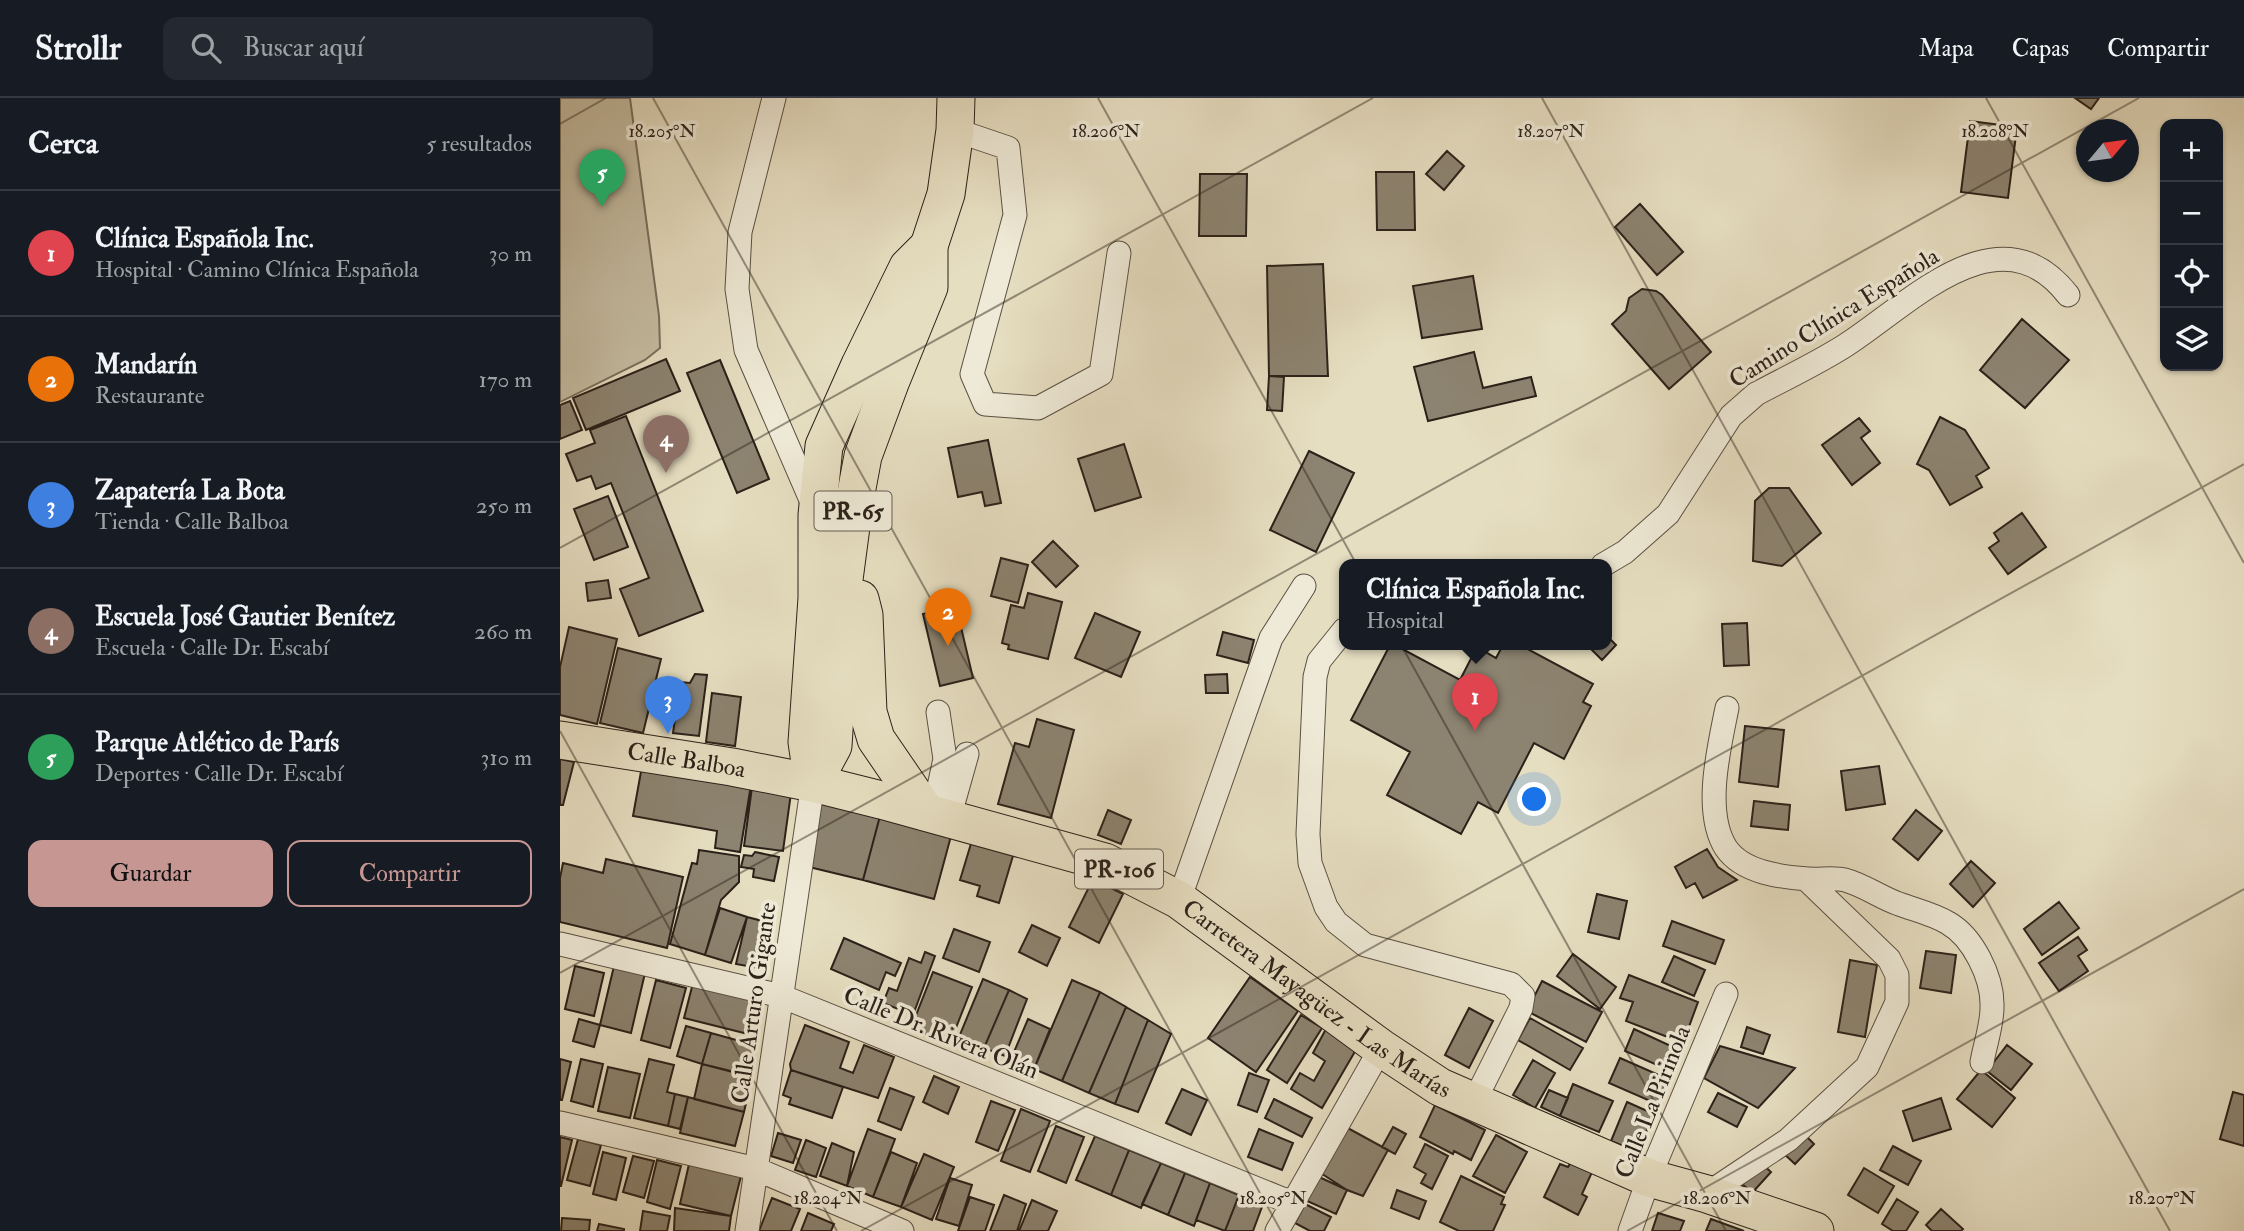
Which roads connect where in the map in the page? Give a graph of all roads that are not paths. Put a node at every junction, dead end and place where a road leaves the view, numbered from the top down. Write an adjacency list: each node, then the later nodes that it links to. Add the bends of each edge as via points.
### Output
1 (774, 98): 6 (street, via 740,232 737,289 746,350)
2 (955, 114): 3 (main road, PR-65, via 946,194); 4 (street, via 1008,148 1011,174 1015,215 972,374 985,404 1038,408 1101,374)
3 (929, 246): 6 (main road, PR-65, via 908,267 824,446); 7 (main road, PR-65, via 929,287 863,456)
4 (1119, 253)
5 (2068, 295): 8 (street, Camino Clínica Española, via 2048,273 2033,265 1999,259 1958,269 1909,298 1846,345 1745,402 1731,416 1668,514)
6 (817, 515): 15 (main road, via 799,539 785,739); 16 (main road, PR-65, via 817,598 807,742)
7 (848, 553): 16 (main road, PR-65, via 833,746); 17 (main road, via 864,615 868,712 876,739)
8 (1612, 560)
9 (1304, 586): 19 (street, via 1271,638)
10 (1339, 636): 25 (street, via 1319,661 1315,677 1310,863 1326,907 1336,922 1364,945 1511,984 1523,996)
11 (1727, 708): 18 (street, via 1715,784 1720,836 1732,855 1756,870)
12 (938, 712): 17 (street, via 945,759)
13 (560, 740): 15 (main road, Calle Balboa / PR-106)
14 (967, 754): 17 (street)
15 (757, 772): 16 (main road, Calle Balboa / PR-106)
16 (813, 783): 17 (main road, Carretera Mayagüez - Las Marías / PR-106); 22 (street, Calle Arturo Gigante)
17 (936, 815): 19 (main road, Carretera Mayagüez - Las Marías / PR-106, via 1105,862)
18 (1806, 879): 24 (street, via 1845,880 1943,920 1965,937 1992,995); 29 (street, via 1889,959 1897,975 1898,1002 1867,1067 1788,1140)
19 (1179, 900): 23 (main road, Carretera Mayagüez - Las Marías / PR-106)
20 (560, 944): 22 (street, Calle Dr. Rivera Olán)
21 (1726, 993): 28 (street, Calle La Pirinola)
22 (781, 996): 27 (street, Calle Arturo Gigante); 30 (street, Calle Dr. Rivera Olán)
23 (1381, 1048): 25 (main road, Carretera Mayagüez - Las Marías / PR-106, via 1440,1087); 30 (street)
24 (1982, 1062)
25 (1474, 1102): 28 (main road, Carretera Mayagüez - Las Marías / PR-106)
26 (560, 1124): 27 (street)
27 (757, 1169): 31 (street, Calle Arturo Gigante); 32 (street)
28 (1649, 1178): 29 (main road, Carretera Mayagüez - Las Marías / PR-106); 34 (street, Calle La Pirinola)
29 (1707, 1194): 35 (main road, Carretera Mayagüez - Las Marías / PR-106)
30 (1292, 1203): 33 (street)
31 (747, 1231)
32 (902, 1231)
33 (1277, 1231)
34 (1630, 1231)
35 (1815, 1231)

